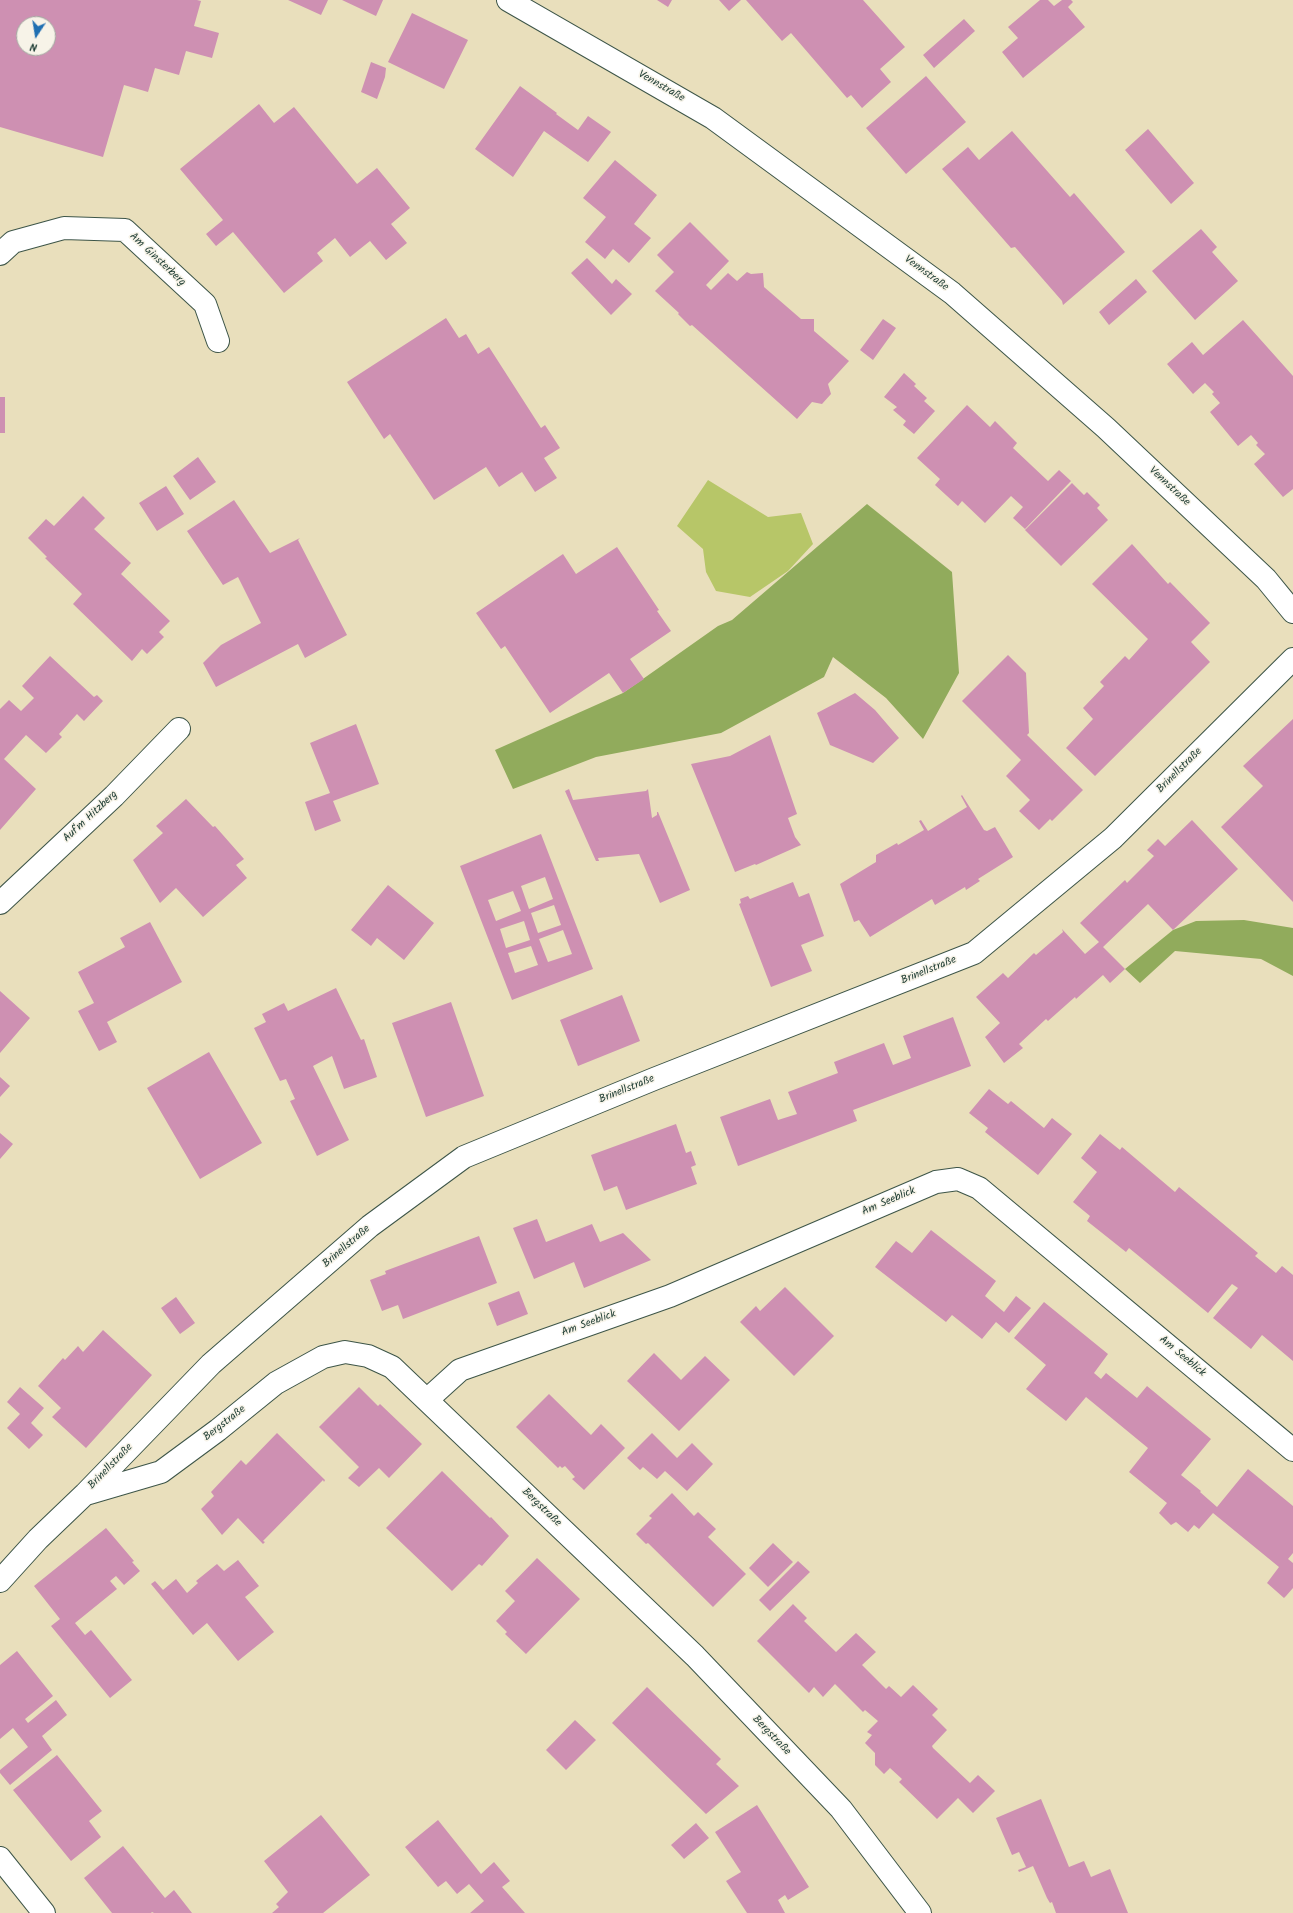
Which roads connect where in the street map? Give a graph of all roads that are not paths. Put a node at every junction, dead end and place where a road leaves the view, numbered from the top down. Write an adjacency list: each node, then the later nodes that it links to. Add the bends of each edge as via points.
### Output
1 (508, 0): 4 (street, Vennstraße, via 713,118 952,293 1106,428 1266,579)
2 (0, 254): 3 (street, Am Ginsterberg, via 14,242 64,228 125,230 205,304)
3 (218, 341)
4 (1293, 612)
5 (1293, 659): 10 (street, Brinellstraße, via 1113,838 974,953 464,1157 370,1226 211,1364)
6 (180, 729): 7 (street, Auf'm Hitzberg, via 114,796)
7 (0, 903)
8 (428, 1399): 9 (street, Am Seeblick, via 460,1370 670,1296 936,1182 958,1179 978,1188); 10 (street, Bergstraße, via 392,1367 368,1356 345,1352 323,1358 276,1383 161,1472); 14 (street, Bergstraße, via 696,1656 841,1809)
9 (1293, 1450)
10 (85, 1494): 11 (street, Brinellstraße, via 38,1539)
11 (0, 1581)
12 (0, 1858): 13 (street)
13 (44, 1913)
14 (920, 1913)

